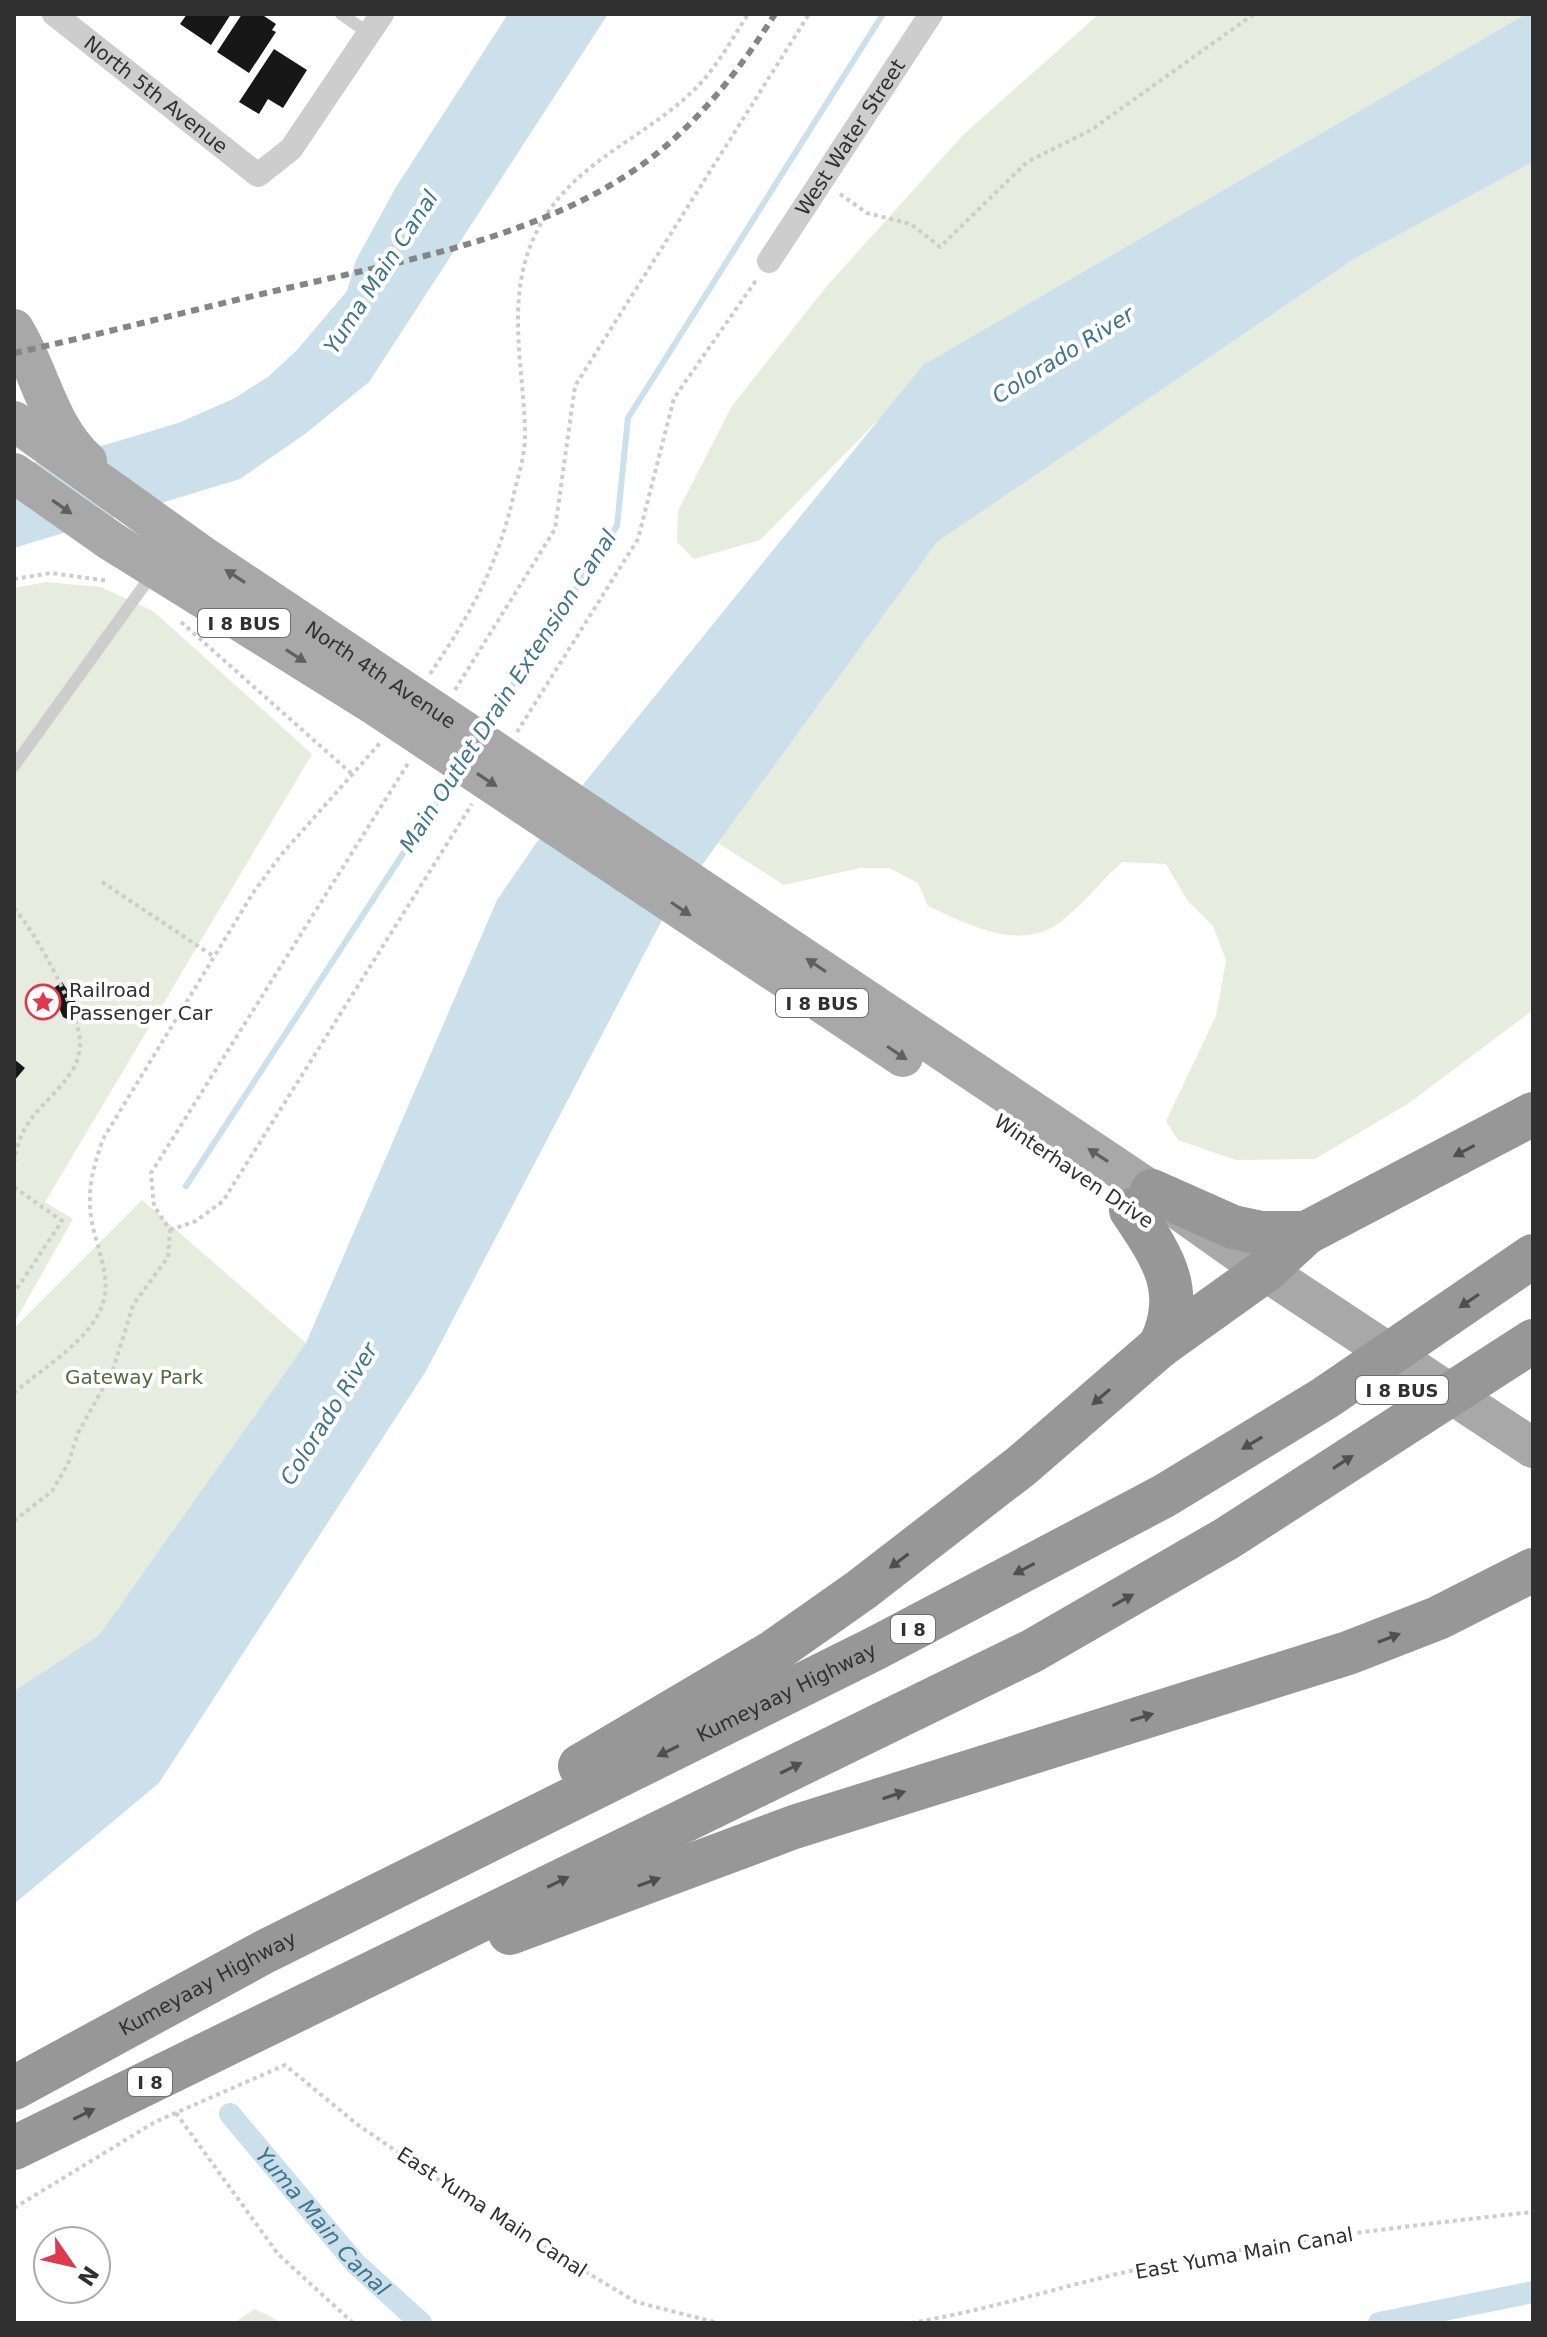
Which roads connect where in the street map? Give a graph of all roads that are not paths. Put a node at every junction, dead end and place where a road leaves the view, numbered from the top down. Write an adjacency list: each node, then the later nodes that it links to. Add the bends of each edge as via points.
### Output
1 (54, 14): 4 (street, North 5th Avenue, via 258,175 291,149)
2 (341, 14): 4 (lane)
3 (931, 14): 5 (street, West Water Street)
4 (376, 24)
5 (769, 261)
6 (14, 329): 9 (main road)
7 (14, 387): 9 (main road)
8 (14, 421): 9 (main road, North 4th Avenue / I 8 BUS)
9 (63, 441): 11 (main road, North 4th Avenue / I 8 BUS)
10 (14, 473): 11 (main road, North 4th Avenue / I 8 BUS, one-way to 11, via 111,541)
11 (165, 546): 12 (lane); 13 (main road, North 4th Avenue / I 8 BUS)
12 (14, 766)
13 (624, 853): 15 (main road, Winterhaven Drive / I 8 BUS)
14 (1533, 1114): 16 (highway, one-way to 16)
15 (1142, 1200): 16 (highway, via 1261,1233); 18 (main road, Winterhaven Drive / I 8 BUS); 20 (highway, via 1172,1291 1171,1324)
16 (1306, 1233): 18 (highway)
17 (1533, 1256): 24 (highway, Kumeyaay Highway / I 8, one-way to 24, via 1325,1398 1164,1496 874,1649)
18 (1255, 1278): 20 (highway); 21 (main road, Winterhaven Drive / I 8 BUS)
19 (1533, 1341): 25 (highway, I 8, one-way to 19, via 1032,1651 1226,1539)
20 (1160, 1346): 24 (highway, one-way to 24, via 961,1514 773,1652)
21 (1508, 1442): 22 (main road, Winterhaven Drive / I 8 BUS)
22 (1533, 1475)
23 (1531, 1570): 25 (highway, one-way to 23, via 794,1827 1376,1643)
24 (264, 1952): 26 (highway, Kumeyaay Highway / I 8)
25 (287, 2015): 27 (highway, I 8, one-way to 25)
26 (14, 2088)
27 (14, 2148)

